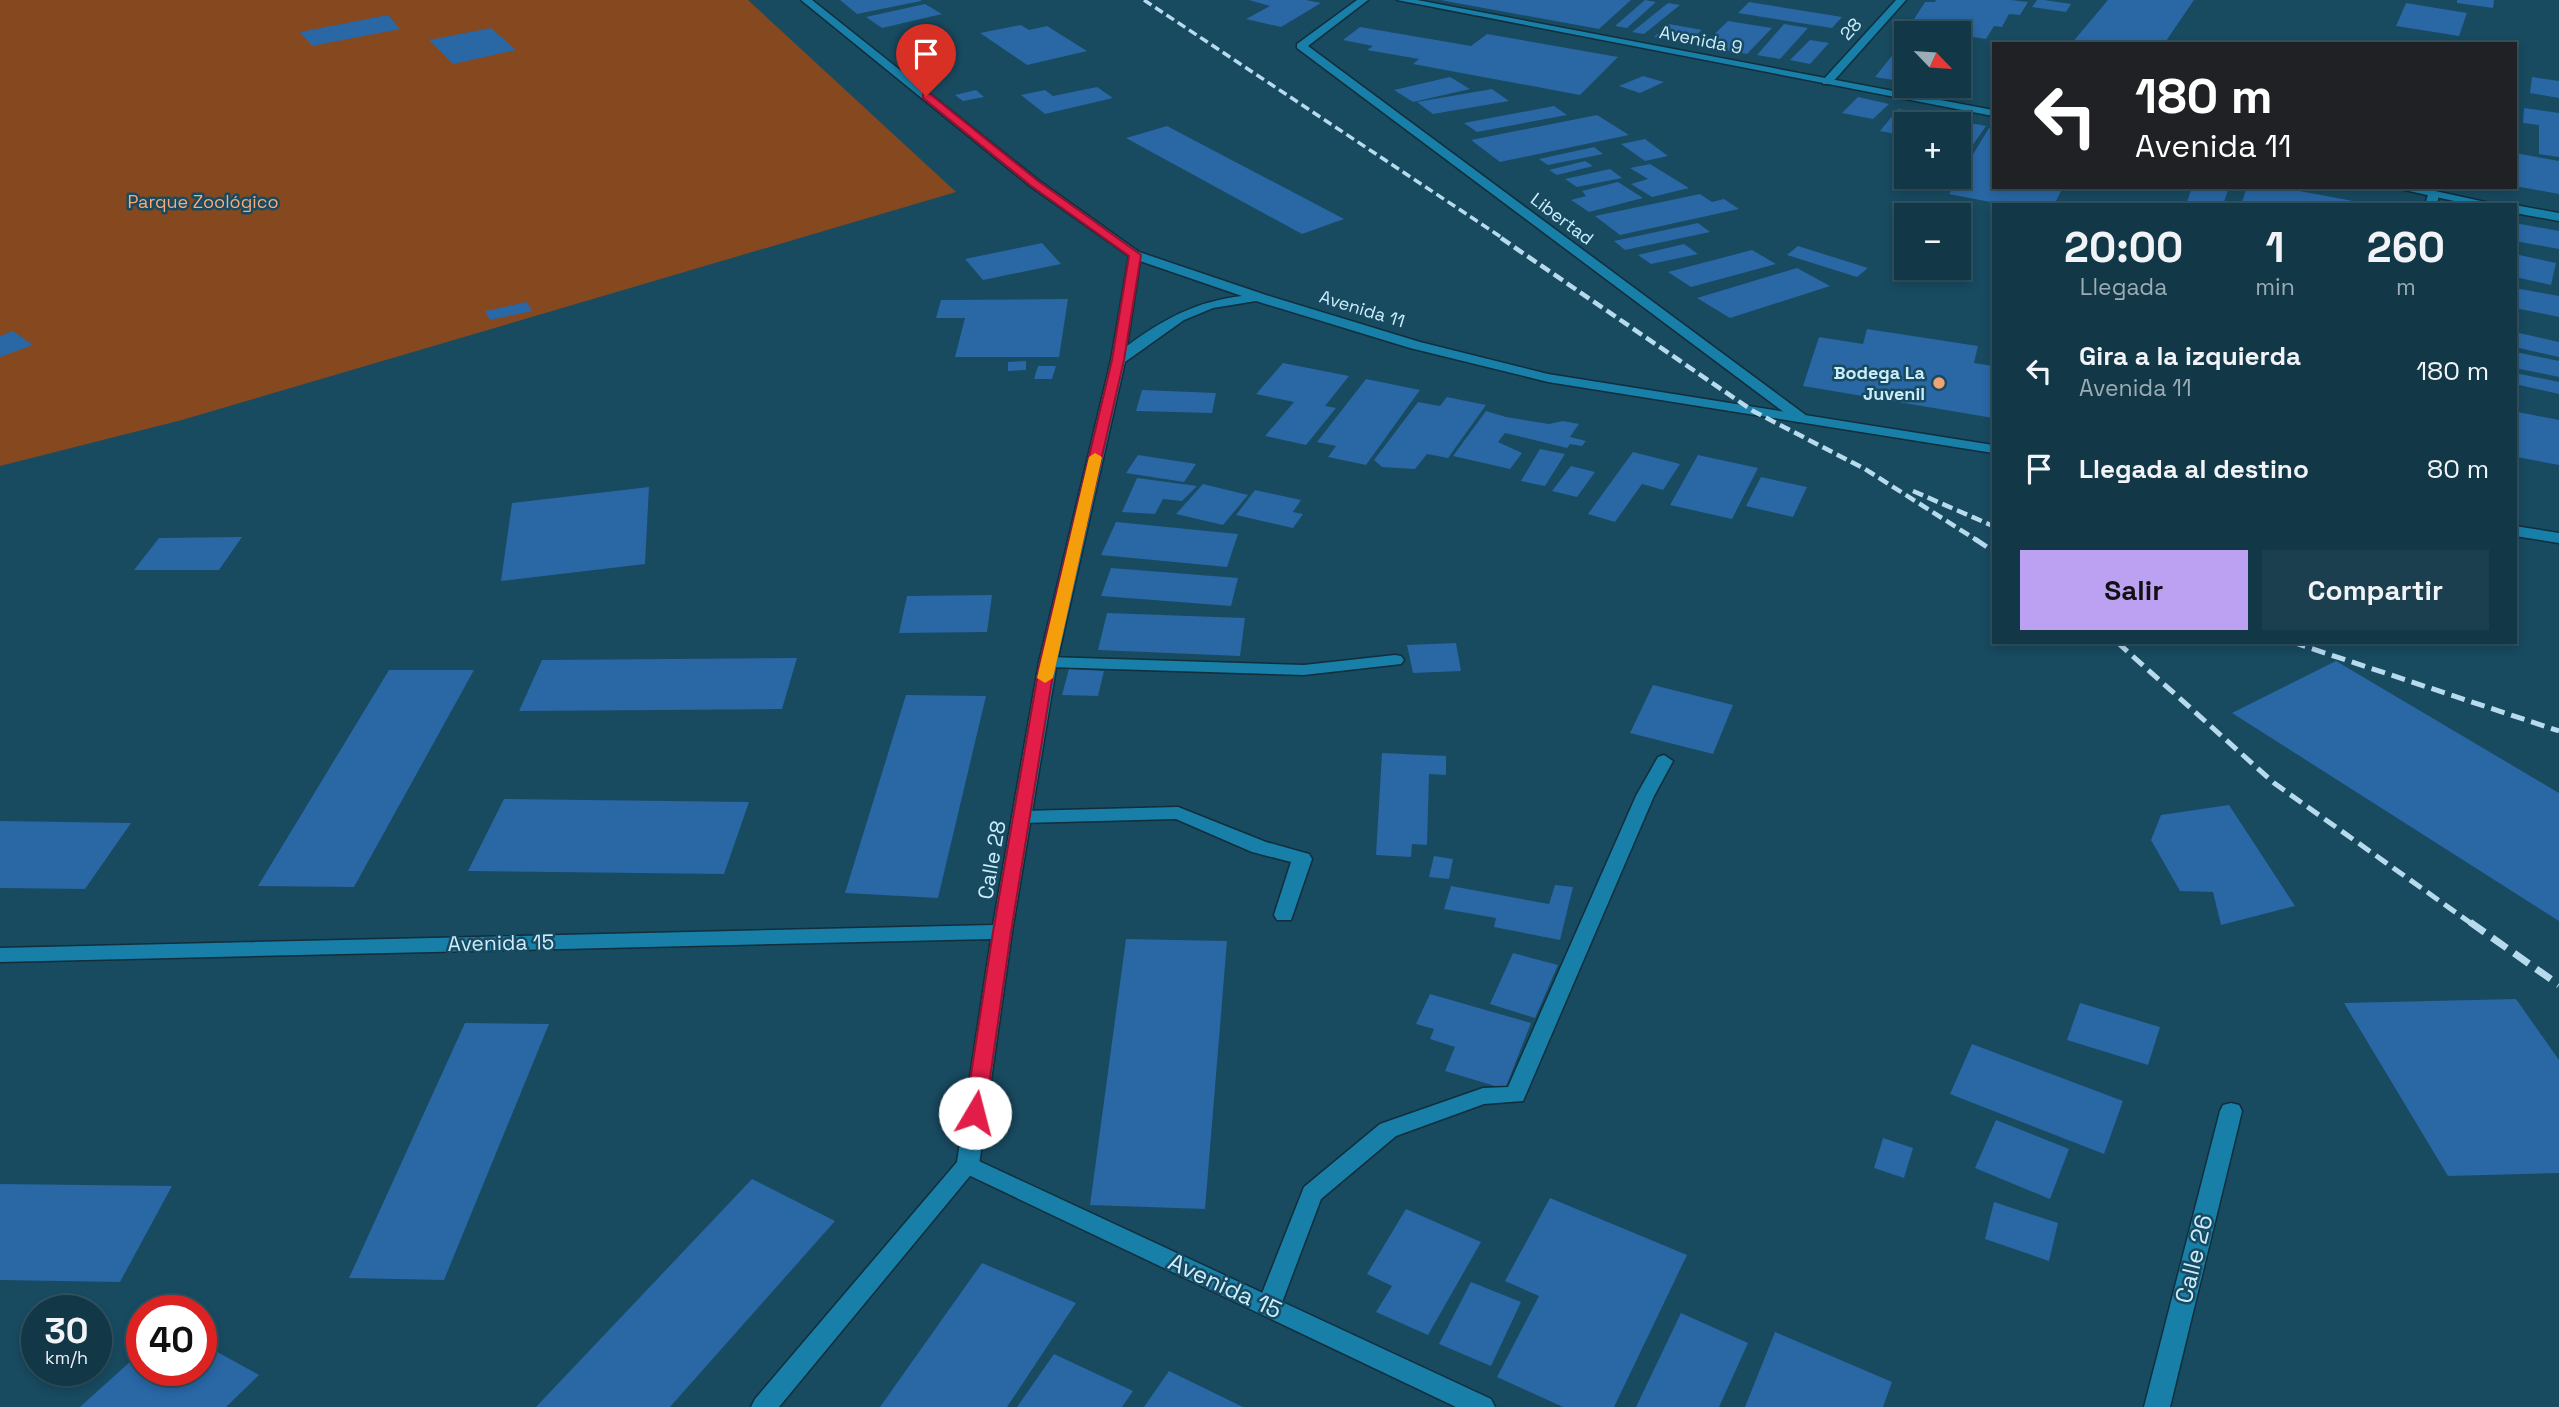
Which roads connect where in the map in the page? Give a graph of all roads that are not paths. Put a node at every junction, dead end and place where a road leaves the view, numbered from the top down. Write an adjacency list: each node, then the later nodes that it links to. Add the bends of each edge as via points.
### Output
1 (806, 0): 12 (street, Avenida 11, via 1034,183)
2 (1363, 0): 15 (street, Libertad, via 1301,46)
3 (1402, 0): 5 (street, Avenida 9)
4 (1901, 0): 5 (street, 28)
5 (1827, 82): 6 (street, Avenida 9)
6 (1992, 113)
7 (2403, 189): 8 (street)
8 (2432, 199): 9 (street)
9 (2473, 203)
10 (2517, 209): 11 (street)
11 (2559, 217)
12 (1135, 255): 13 (street, Avenida 11); 14 (street, Calle 28)
13 (1261, 299): 14 (street, via 1217,301 1172,318); 15 (street, Avenida 11, via 1415,345 1549,378)
14 (1118, 360): 20 (street, Calle 28)
15 (1802, 419): 16 (street, Avenida 11)
16 (1992, 449)
17 (2517, 531): 18 (street)
18 (2559, 538)
19 (1395, 660): 20 (street, via 1304,670)
20 (1048, 662): 22 (street, Calle 28)
21 (1664, 761): 28 (street, via 1515,1095 1483,1096 1388,1130 1312,1194)
22 (1022, 817): 23 (street, via 1178,813 1259,847 1302,859); 24 (street, Calle 28)
23 (1284, 915)
24 (1002, 932): 25 (street, Avenida 15); 27 (street, Calle 28)
25 (0, 955)
26 (2231, 1111): 31 (street, Calle 26)
27 (968, 1165): 28 (street, Avenida 15); 29 (street)
28 (1269, 1306): 30 (street, Avenida 15)
29 (764, 1407)
30 (1482, 1407)
31 (2157, 1407)

